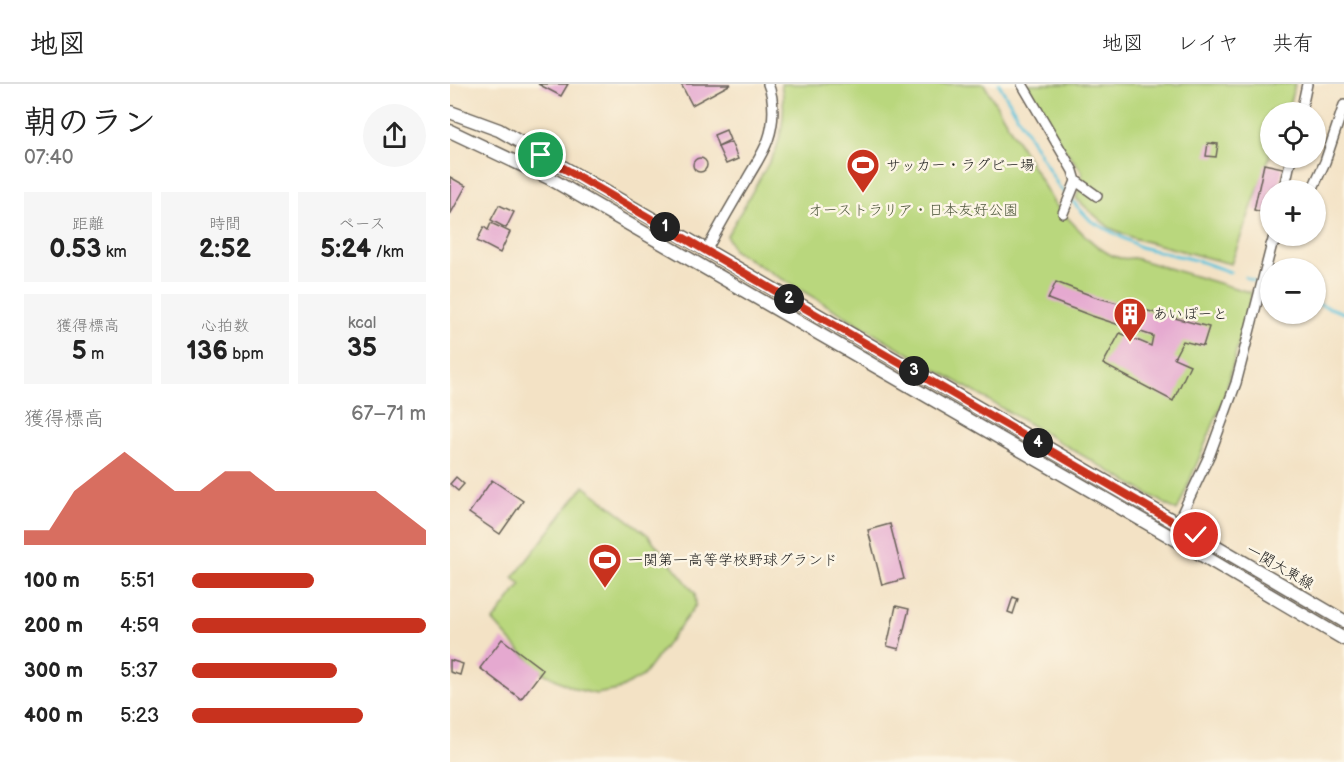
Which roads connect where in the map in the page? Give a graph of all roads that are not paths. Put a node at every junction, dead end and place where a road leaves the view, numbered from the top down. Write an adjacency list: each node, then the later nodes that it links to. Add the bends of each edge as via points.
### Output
1 (768, 84): 13 (street, via 772,121 768,139)
2 (1022, 84): 9 (street)
3 (1307, 84): 4 (street)
4 (1303, 102)
5 (1344, 105): 8 (street)
6 (450, 112): 13 (main road, 一関大東線, via 499,130)
7 (450, 131): 16 (main road, 一関大東線, via 549,178)
8 (1317, 180)
9 (1076, 181): 10 (street); 11 (street)
10 (1097, 196)
11 (1063, 213)
12 (1271, 246): 14 (street, via 1236,382 1210,454)
13 (706, 251): 14 (main road, 一関大東線)
14 (1178, 524): 15 (main road, 一関大東線)
15 (1344, 621)
16 (1344, 639)

